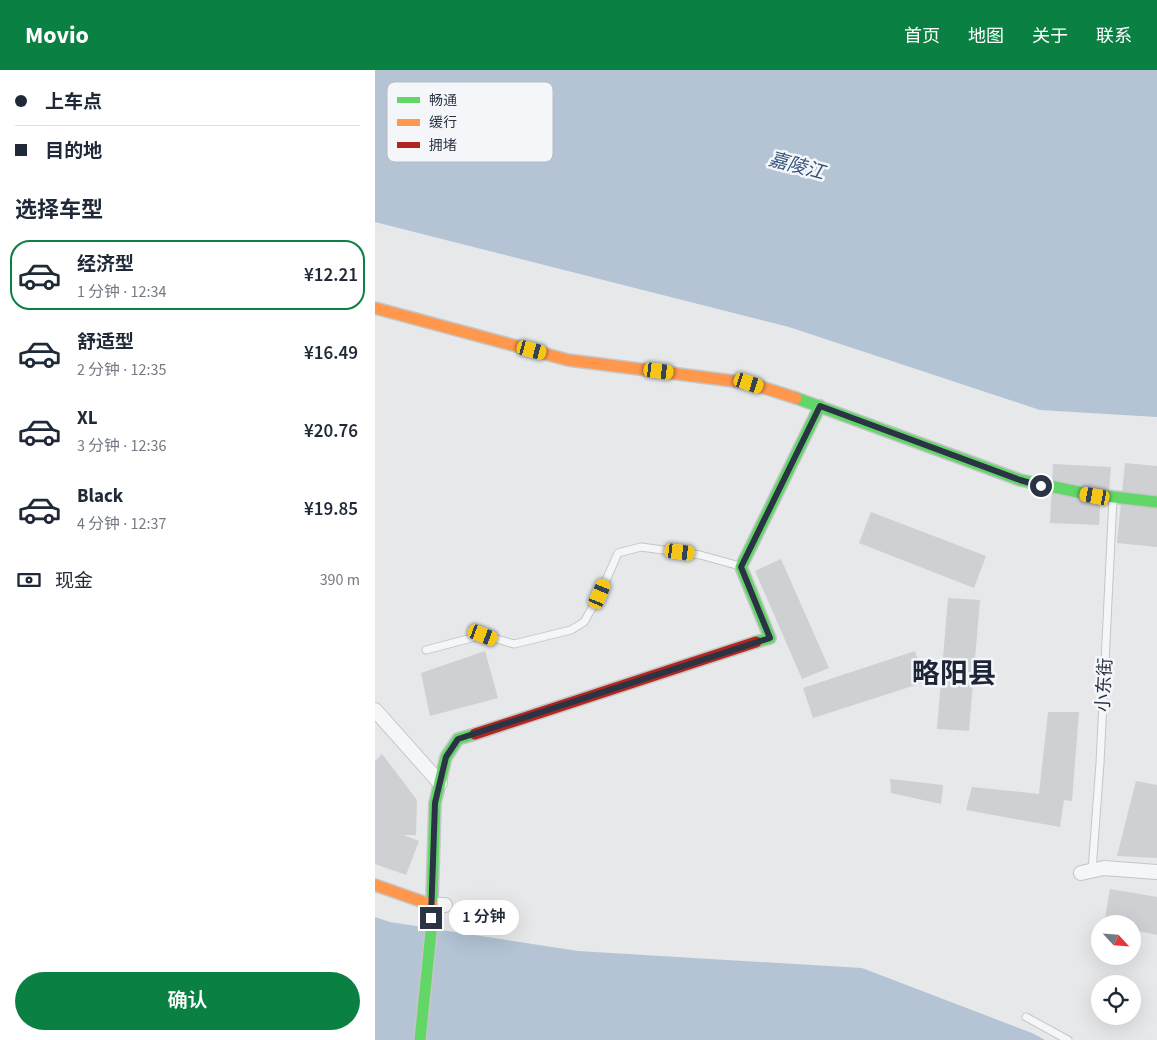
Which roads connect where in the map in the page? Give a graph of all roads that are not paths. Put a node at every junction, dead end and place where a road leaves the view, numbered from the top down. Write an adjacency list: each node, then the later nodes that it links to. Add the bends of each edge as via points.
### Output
1 (375, 308): 2 (street, via 568,360 749,383)
2 (820, 406): 3 (street, via 1020,480); 5 (street)
3 (1113, 499): 4 (street); 9 (lane, 小东街, via 1100,753)
4 (1157, 502)
5 (741, 567): 6 (lane, via 699,555 641,547 618,553 584,622 571,630 514,644 483,635); 8 (street, via 770,638 458,739 446,757)
6 (426, 650)
7 (375, 710): 8 (street)
8 (439, 783): 12 (street, via 435,803)
9 (1087, 872): 10 (street, via 1104,868)
10 (1157, 872)
11 (375, 885): 12 (street)
12 (438, 905): 14 (street, via 431,932)
13 (1026, 1017): 15 (lane)
14 (420, 1040)
15 (1068, 1040)

